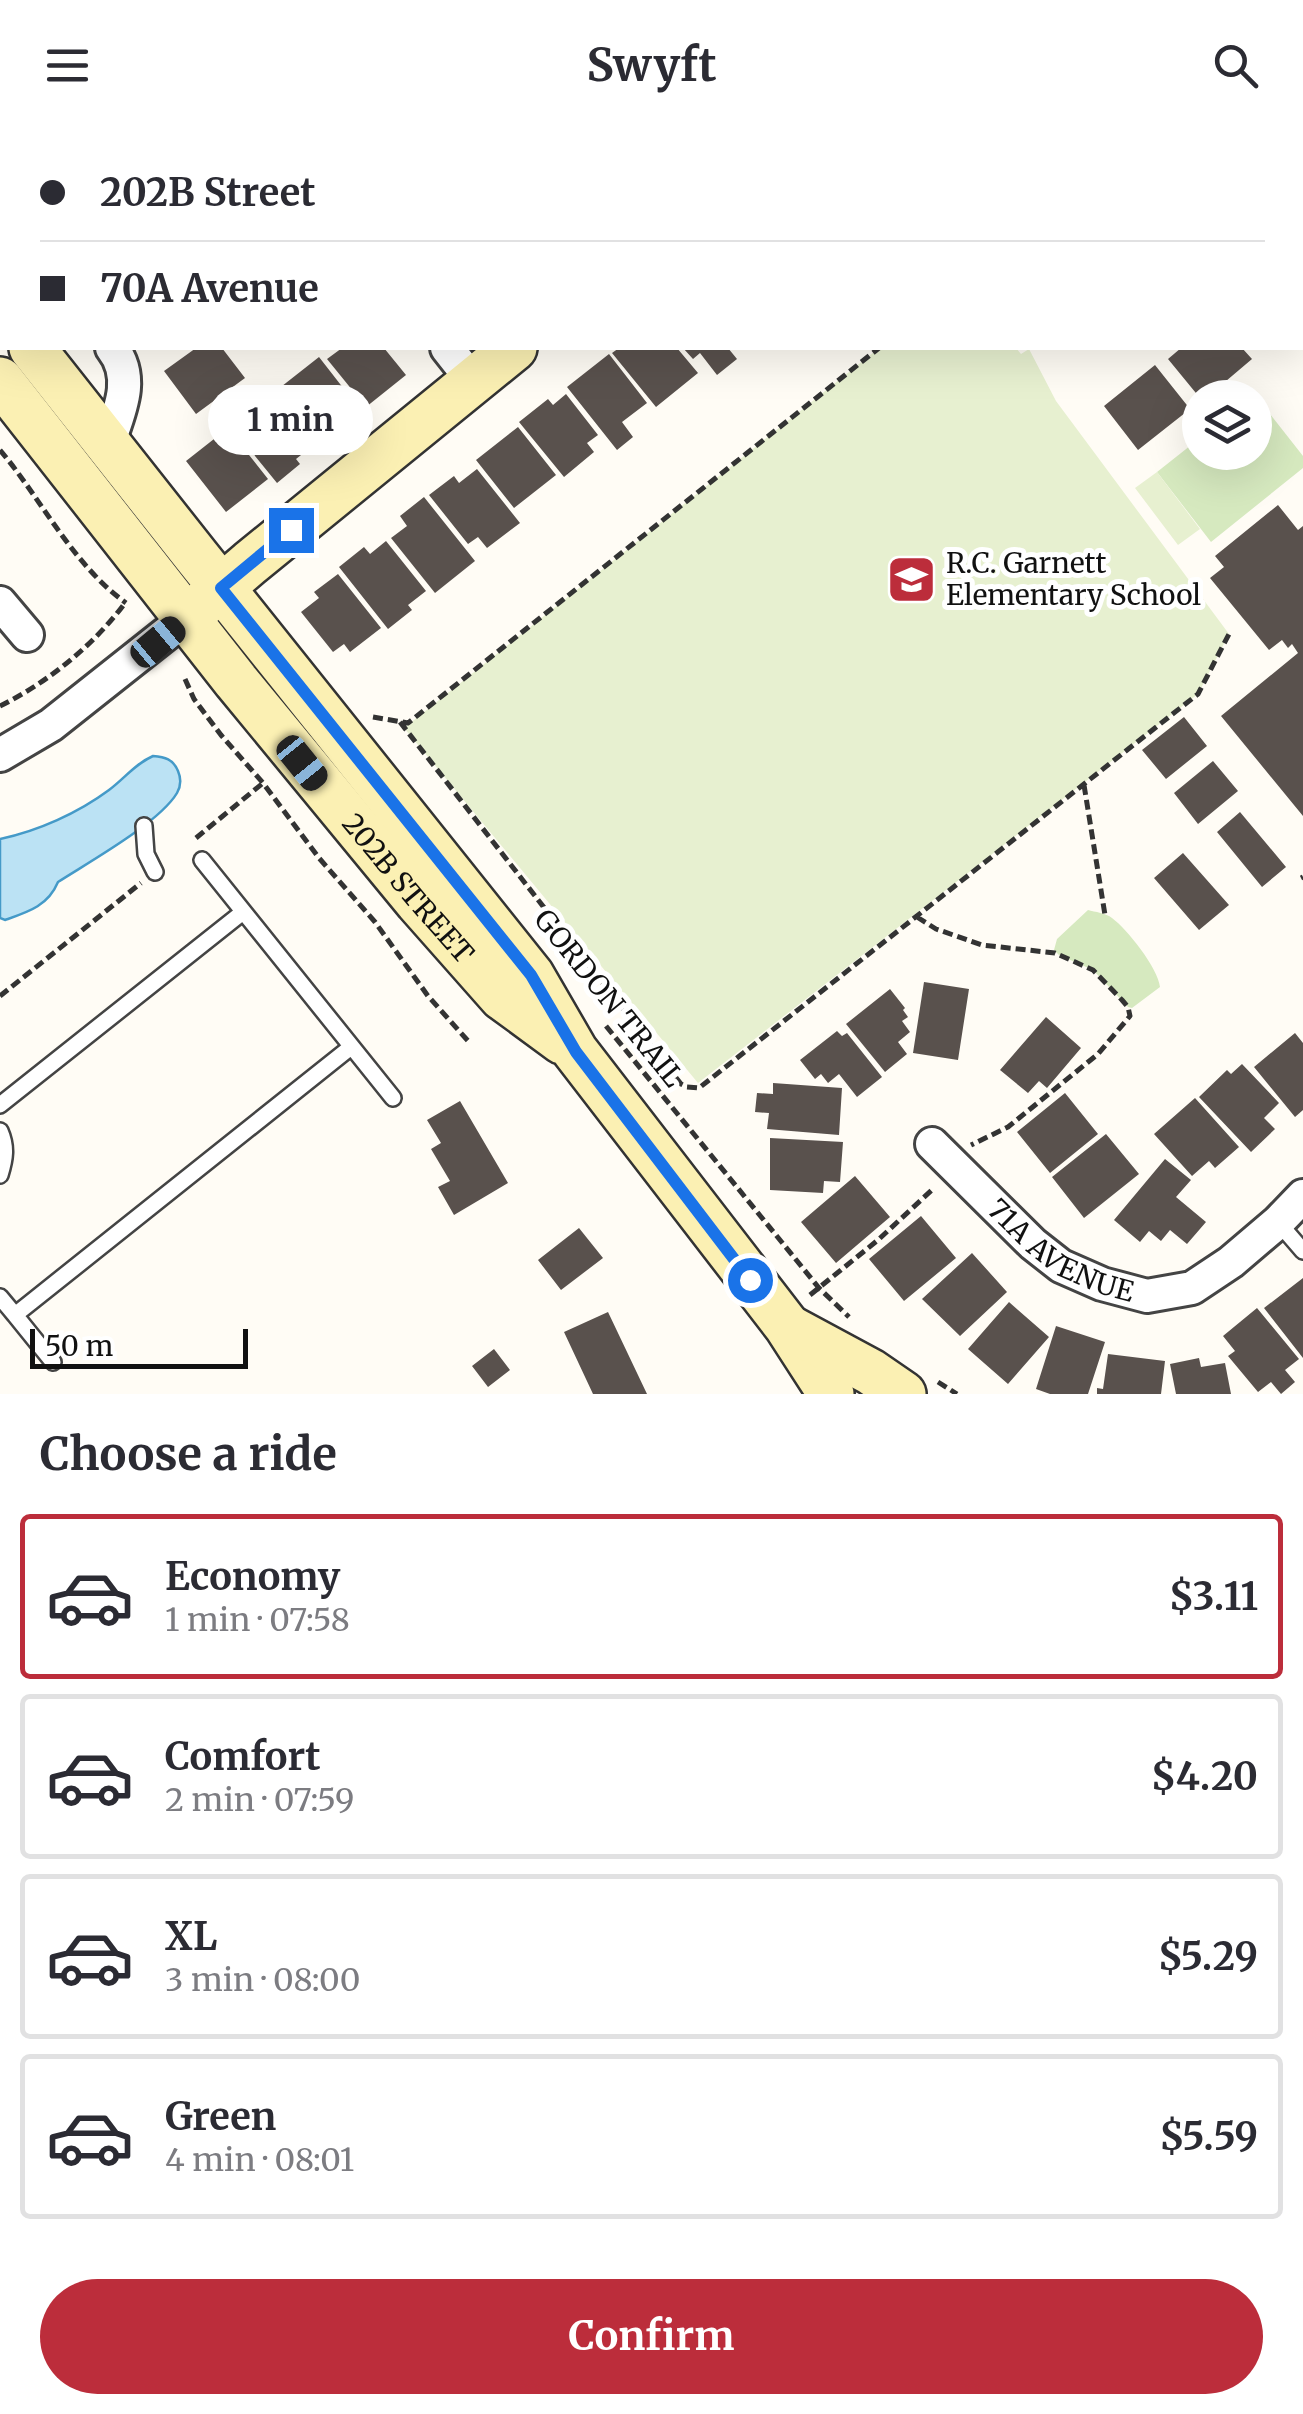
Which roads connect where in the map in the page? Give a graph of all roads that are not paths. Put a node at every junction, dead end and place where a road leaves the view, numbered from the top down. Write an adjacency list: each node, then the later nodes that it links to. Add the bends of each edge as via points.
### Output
1 (34, 350): 6 (main road, 202B STREET)
2 (113, 350): 6 (street, via 125,381)
3 (507, 350): 4 (main road)
4 (460, 364): 7 (main road)
5 (0, 380): 9 (main road, 202B STREET)
6 (108, 444): 7 (main road, 202B STREET)
7 (221, 588): 9 (main road); 16 (main road, 202B STREET, via 531,975)
8 (0, 603): 10 (street)
9 (186, 618): 11 (street, via 51,725); 16 (main road, 202B STREET, via 502,998)
10 (27, 636)
11 (0, 755)
12 (144, 826): 14 (lane)
13 (202, 860): 15 (lane)
14 (155, 872)
15 (243, 912): 17 (lane); 19 (lane)
16 (587, 1034): 28 (main road, 202B STREET)
17 (351, 1046): 18 (lane); 27 (lane)
18 (393, 1098)
19 (0, 1106)
20 (0, 1131): 22 (lane)
21 (939, 1151): 24 (street, 71A AVENUE, via 1061,1266 1148,1296 1192,1288)
22 (0, 1175)
23 (1303, 1196): 24 (street, 71A AVENUE)
24 (1278, 1222): 25 (lane)
25 (1303, 1252)
26 (0, 1297): 27 (lane)
27 (15, 1314): 29 (lane)
28 (783, 1322): 30 (main road, 202B STREET, via 871,1372); 31 (main road, 202B STREET)
29 (53, 1362)
30 (914, 1384)
31 (831, 1394)

